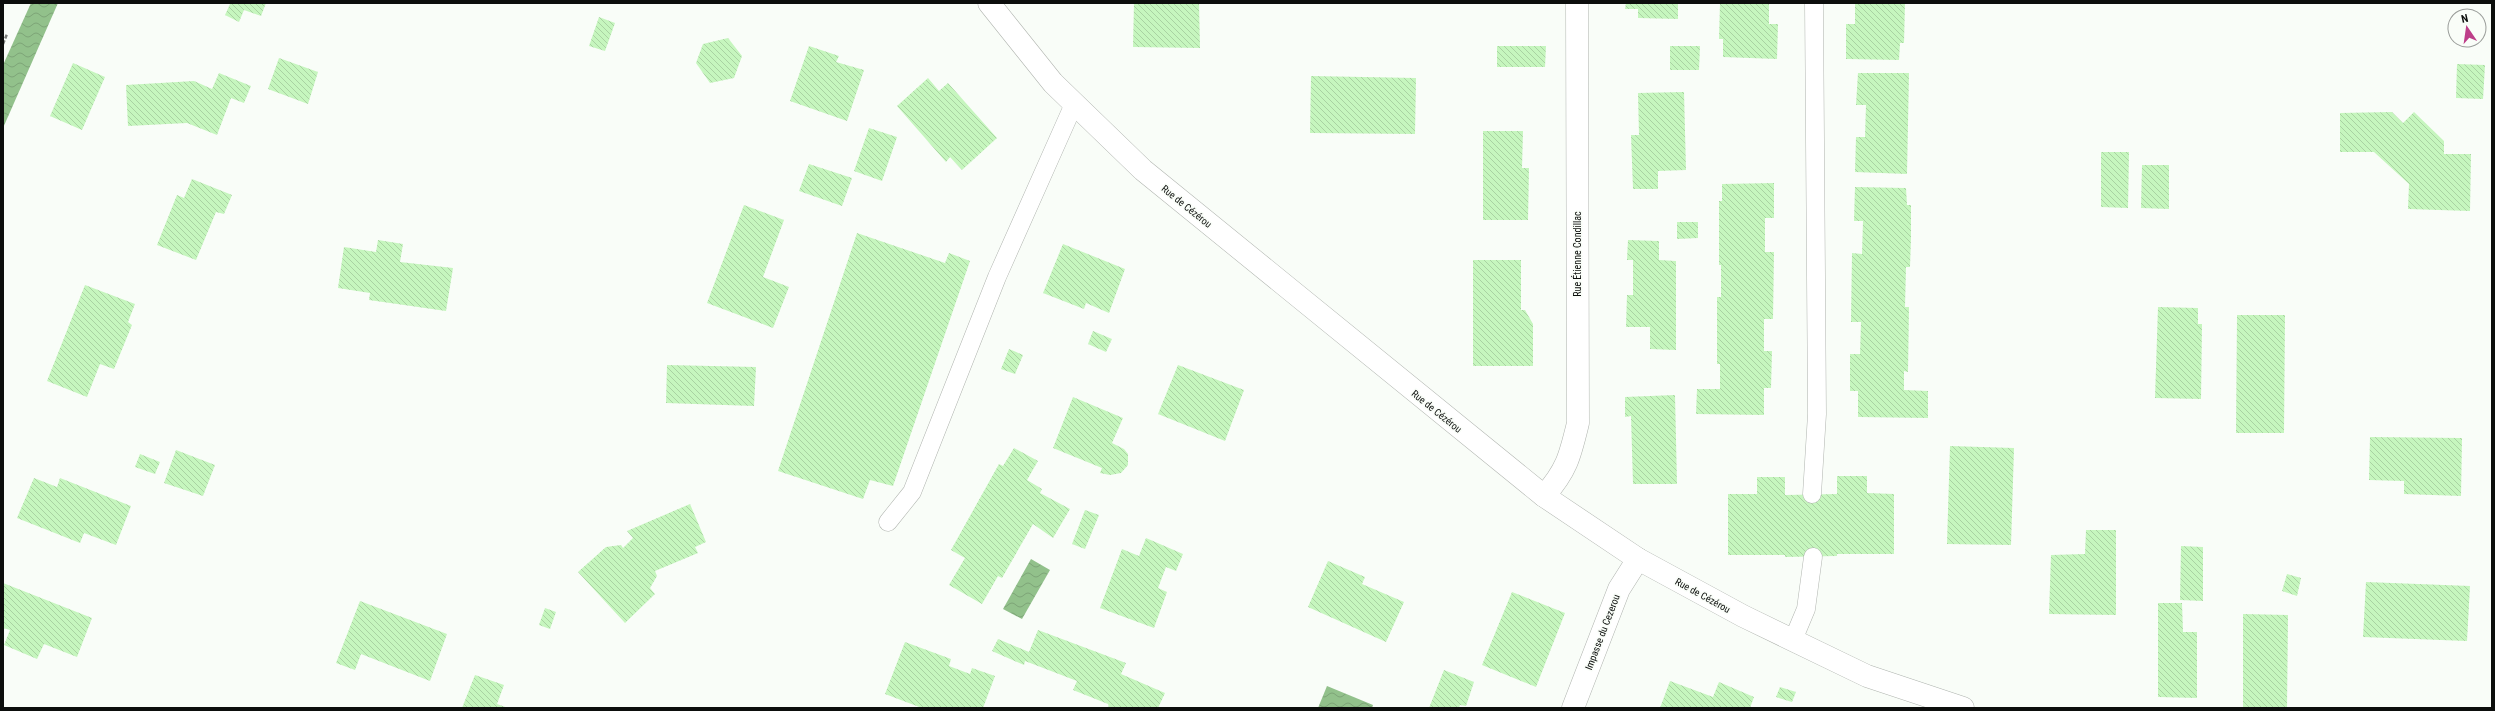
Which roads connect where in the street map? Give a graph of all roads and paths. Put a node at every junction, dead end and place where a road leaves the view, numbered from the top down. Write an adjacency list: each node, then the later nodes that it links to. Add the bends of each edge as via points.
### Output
1 (989, 3): 6 (street, Rue de Cézérou, via 1053,83)
2 (1577, 3): 8 (street, Rue Étienne Condillac, via 1578,423 1570,460 1557,482)
3 (1814, 3): 7 (lane, via 1817,414)
4 (7, 34): 5 (path)
5 (3, 44)
6 (1074, 104): 8 (street, Rue de Cézérou, via 1149,175); 9 (lane, via 997,277 912,492)
7 (1812, 494)
8 (1544, 496): 11 (street, Rue de Cézérou)
9 (888, 522)
10 (1813, 557): 12 (lane, via 1806,609)
11 (1638, 559): 12 (street, Rue de Cézérou); 13 (street, Impasse du Cezerou, via 1619,589)
12 (1793, 640): 14 (street, Rue de Cézérou, via 1867,676)
13 (1573, 708)
14 (1963, 708)

